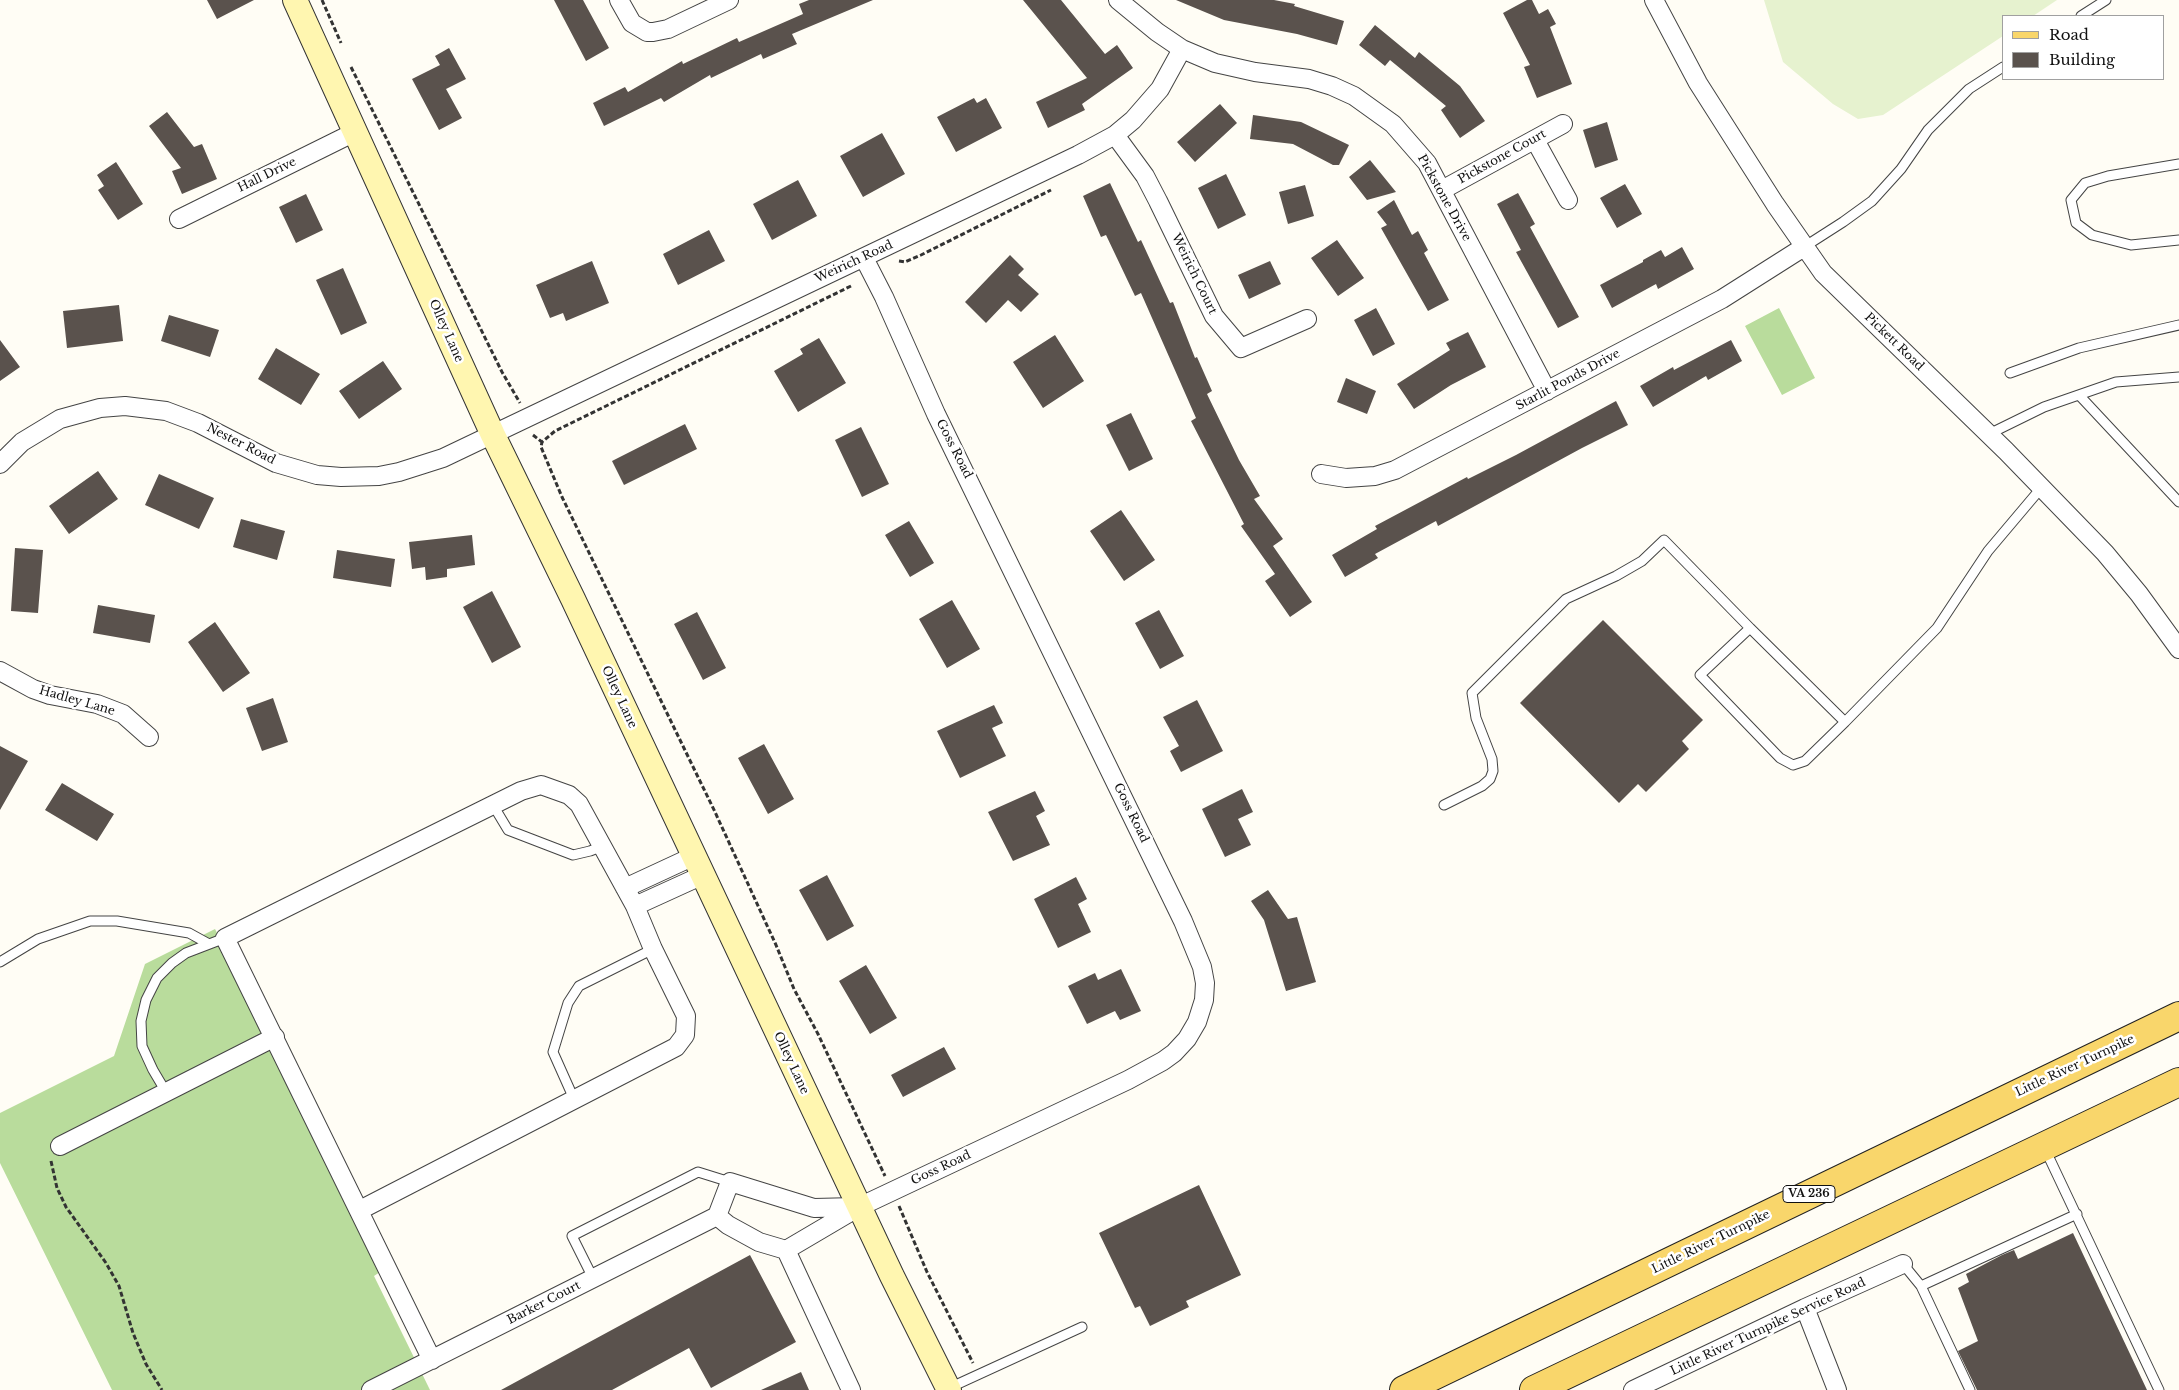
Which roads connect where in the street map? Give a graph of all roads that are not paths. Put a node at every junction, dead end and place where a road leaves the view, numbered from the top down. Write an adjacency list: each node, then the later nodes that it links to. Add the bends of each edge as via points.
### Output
1 (295, 0): 11 (main road, Olley Lane)
2 (619, 0): 3 (street, via 632,23 647,32 668,29)
3 (729, 0)
4 (1118, 0): 8 (street, Pickstone Drive)
5 (1654, 0): 19 (street, Pickett Road, via 1698,83)
6 (2106, 0): 7 (lane)
7 (2083, 15)
8 (1182, 49): 12 (street, Weirich Road, via 1160,89 1133,120); 15 (street, Pickstone Drive, via 1215,63 1309,79 1354,96 1393,124 1415,147)
9 (2002, 68): 19 (lane, via 1969,89 1928,130 1901,169 1872,201)
10 (1563, 124): 13 (street, Pickstone Court)
11 (355, 132): 17 (street, Hall Drive); 28 (main road, Olley Lane)
12 (1115, 134): 20 (street, Weirich Road); 21 (street, Weirich Court, via 1145,176 1214,316 1241,348)
13 (1535, 140): 15 (street, Pickstone Court); 16 (street)
14 (2179, 164): 18 (lane, via 2085,183 2071,200 2076,223 2092,235 2131,245)
15 (1442, 190): 25 (street, Pickstone Drive)
16 (1568, 200)
17 (179, 219)
18 (2179, 240)
19 (1804, 247): 25 (street, Starlit Ponds Drive, via 1722,298); 27 (street, Pickett Road, via 1823,273)
20 (864, 258): 28 (street, Weirich Road); 55 (street, Goss Road, via 936,414 1183,921 1202,967 1205,983 1197,1022 1188,1038 1163,1062)
21 (1307, 319)
22 (2179, 325): 23 (lane, via 2079,348)
23 (2010, 373)
24 (2179, 377): 26 (lane, via 2116,382)
25 (1547, 391): 30 (street, Starlit Ponds Drive, via 1395,470 1375,476 1346,478)
26 (2079, 395): 27 (lane, via 2044,407); 32 (lane)
27 (1989, 434): 31 (street, Pickett Road)
28 (493, 435): 29 (street, Nester Road, via 443,458 399,472 341,477 305,472 276,463 198,423 166,411 124,406 93,409 60,419 22,442); 41 (main road, Olley Lane)
29 (0, 464)
30 (1321, 474)
31 (2042, 487): 34 (street, Pickett Road, via 2105,553); 36 (lane, via 1988,551 1937,628)
32 (2179, 502)
33 (1750, 628): 36 (lane); 36 (lane, via 1700,675 1780,758 1793,765 1805,761); 38 (lane, via 1664,540 1636,564 1566,599 1472,693 1476,718 1492,759 1493,771 1490,780 1482,786)
34 (2179, 649)
35 (0, 671): 37 (street, Hadley Lane, via 33,689 123,714)
36 (1845, 722)
37 (149, 737)
38 (1444, 804)
39 (493, 805): 40 (lane, via 508,830 574,855); 40 (street, via 541,785 559,790 579,804); 44 (street)
40 (602, 846): 42 (street)
41 (698, 866): 42 (street); 43 (street); 55 (main road, Olley Lane)
42 (625, 888): 43 (street)
43 (635, 906): 45 (street)
44 (217, 941): 46 (lane, via 188,933 90,921 38,938); 48 (street); 50 (lane, via 186,953 172,963 157,978 146,1000 141,1021 142,1046)
45 (653, 949): 51 (lane, via 579,986 568,1003 553,1052); 51 (street, via 686,1016 685,1035 676,1047)
46 (0, 962)
47 (2179, 1016): 69 (main road, Little River Turnpike / VA 236)
48 (275, 1037): 50 (street); 56 (street)
49 (2179, 1082): 53 (main road)
50 (166, 1092): 52 (street)
51 (574, 1100): 56 (street)
52 (60, 1146)
53 (2043, 1146): 57 (lane); 70 (main road)
54 (730, 1182): 55 (street, via 814,1208); 58 (street); 61 (lane, via 698,1172 572,1236)
55 (859, 1207): 59 (street); 66 (main road, Olley Lane)
56 (360, 1210): 65 (street)
57 (2077, 1214): 62 (lane); 74 (lane)
58 (717, 1216): 59 (street, via 759,1242); 61 (street, Barker Court)
59 (786, 1250): 68 (street)
60 (1903, 1264): 62 (lane); 63 (street, Little River Turnpike Service Road)
61 (594, 1278): 65 (street, Barker Court)
62 (1921, 1286): 73 (lane)
63 (1805, 1308): 71 (street, Little River Turnpike Service Road); 72 (street)
64 (1082, 1327): 66 (lane)
65 (432, 1360): 67 (street, Barker Court)
66 (949, 1389)
67 (371, 1390)
68 (851, 1390)
69 (1404, 1390)
70 (1534, 1390)
71 (1633, 1390)
72 (1837, 1390)
73 (1970, 1390)
74 (2159, 1390)

